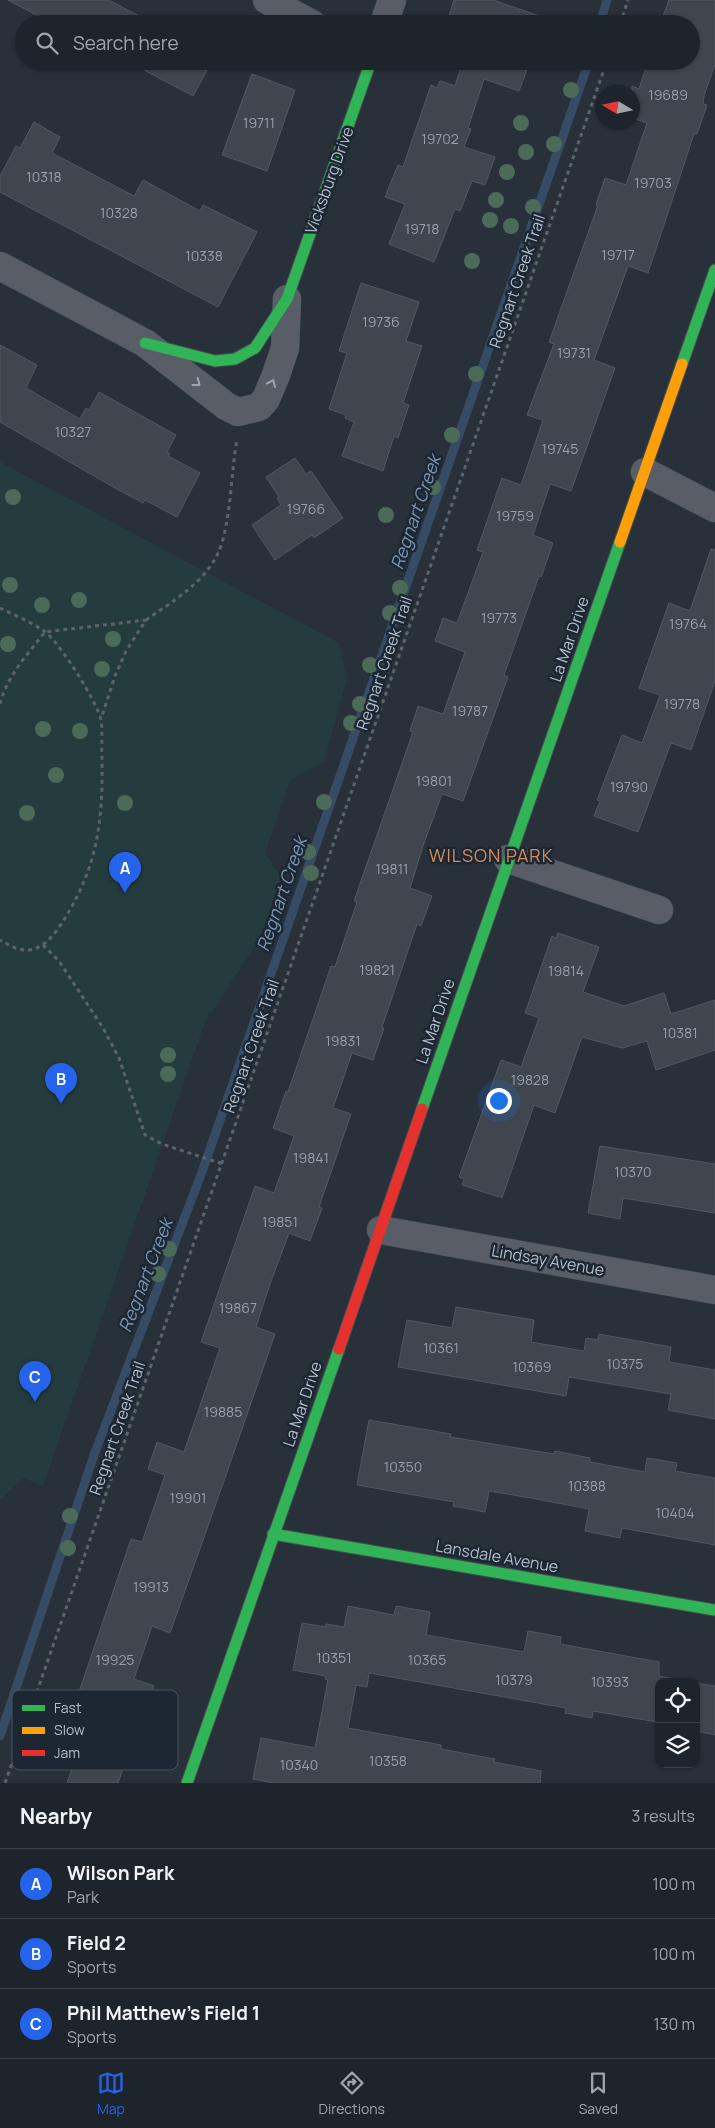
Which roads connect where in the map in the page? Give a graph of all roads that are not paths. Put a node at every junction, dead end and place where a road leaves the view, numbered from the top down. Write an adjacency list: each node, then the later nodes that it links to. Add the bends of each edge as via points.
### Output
1 (267, 0): 3 (street)
2 (392, 0): 4 (street)
3 (295, 15)
4 (387, 15)
5 (368, 70): 8 (street, Vicksburg Drive)
6 (0, 266): 9 (street)
7 (715, 270): 10 (street, La Mar Drive)
8 (287, 299): 9 (street, Vicksburg Drive, via 255,348 235,360 215,361); 9 (street, Vicksburg Drive, one-way to 8, via 226,406 238,424 248,411 266,399 276,374 285,348)
9 (144, 343)
10 (645, 472): 11 (street); 12 (street, La Mar Drive)
11 (715, 508)
12 (508, 859): 13 (street); 14 (street, La Mar Drive)
13 (659, 910)
14 (381, 1230): 15 (street, Lindsay Avenue); 16 (street, La Mar Drive)
15 (715, 1290)
16 (273, 1534): 17 (street, Lansdale Avenue); 18 (street, La Mar Drive)
17 (715, 1610)
18 (187, 1783)

